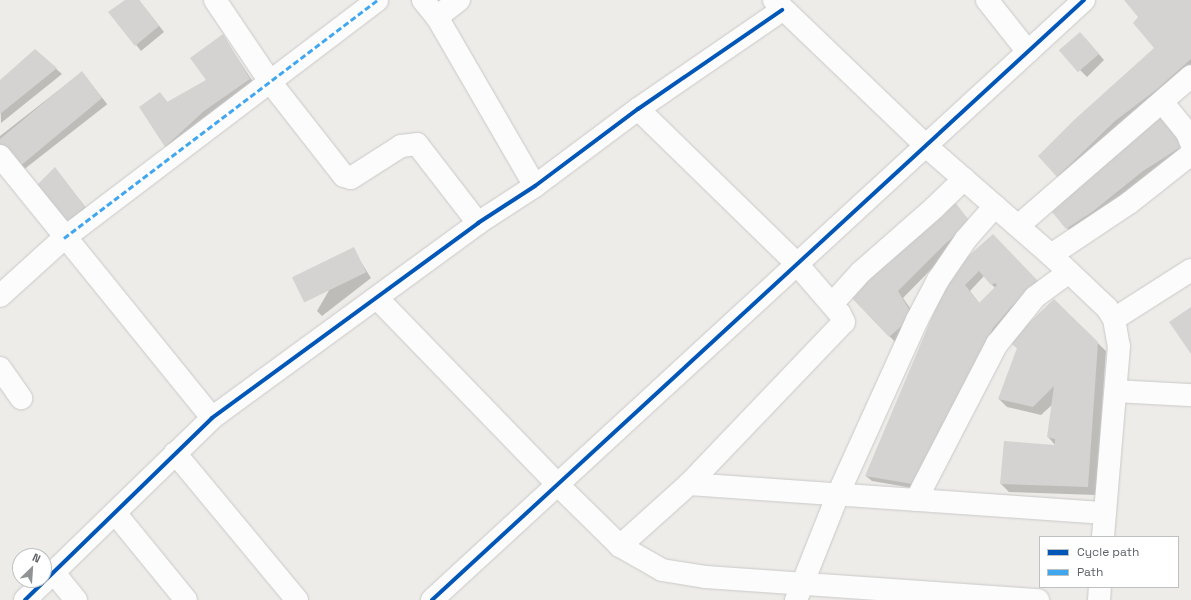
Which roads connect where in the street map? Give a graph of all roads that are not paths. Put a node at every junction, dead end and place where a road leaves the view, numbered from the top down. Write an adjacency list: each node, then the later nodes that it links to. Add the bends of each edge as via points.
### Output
1 (215, 0): 11 (street)
2 (377, 0): 11 (street)
3 (423, 0): 8 (street)
4 (458, 0): 8 (street)
5 (987, 0): 9 (street)
6 (1084, 0): 9 (street)
7 (778, 5): 13 (street); 15 (street)
8 (437, 17): 19 (street)
9 (1028, 52): 15 (street)
10 (1191, 76): 12 (street)
11 (271, 83): 21 (street, via 344,176 351,178 400,146 418,144); 23 (street)
12 (1163, 103): 14 (street); 22 (street)
13 (638, 109): 19 (street); 25 (street)
14 (1191, 142)
15 (926, 146): 18 (street); 25 (street)
16 (1191, 154): 24 (street, via 1129,202)
17 (0, 156): 23 (street)
18 (964, 179): 20 (street); 30 (street, via 860,272)
19 (535, 186): 21 (street)
20 (995, 206): 22 (street); 40 (street, via 966,239 934,287 889,377)
21 (478, 223): 29 (street)
22 (1018, 226): 24 (street)
23 (64, 238): 28 (street); 36 (street)
24 (1052, 255): 27 (street)
25 (797, 264): 30 (street); 38 (street)
26 (1191, 270): 31 (street)
27 (1069, 272): 31 (street, via 1107,308); 41 (street, via 1035,297 997,344)
28 (0, 296)
29 (377, 298): 36 (street); 38 (street)
30 (832, 304): 39 (street, via 843,318 841,328)
31 (1114, 319): 33 (street, via 1119,346)
32 (0, 368): 35 (street)
33 (1116, 391): 34 (street); 43 (street)
34 (1191, 395)
35 (21, 398)
36 (212, 418): 37 (street)
37 (175, 452): 42 (street); 53 (street)
38 (557, 484): 45 (street); 54 (street)
39 (689, 484): 40 (street); 45 (street)
40 (839, 492): 41 (street); 48 (street)
41 (916, 500): 43 (street)
42 (115, 513): 46 (street); 52 (street)
43 (1105, 513): 44 (street)
44 (1104, 536)
45 (620, 546): 48 (street, via 662,570)
46 (54, 573): 50 (street); 51 (street)
47 (1100, 588): 56 (street)
48 (799, 592): 49 (street)
49 (899, 595): 55 (street)
50 (25, 600)
51 (76, 600)
52 (186, 600)
53 (297, 600)
54 (432, 600)
55 (1038, 600)
56 (1099, 600)

